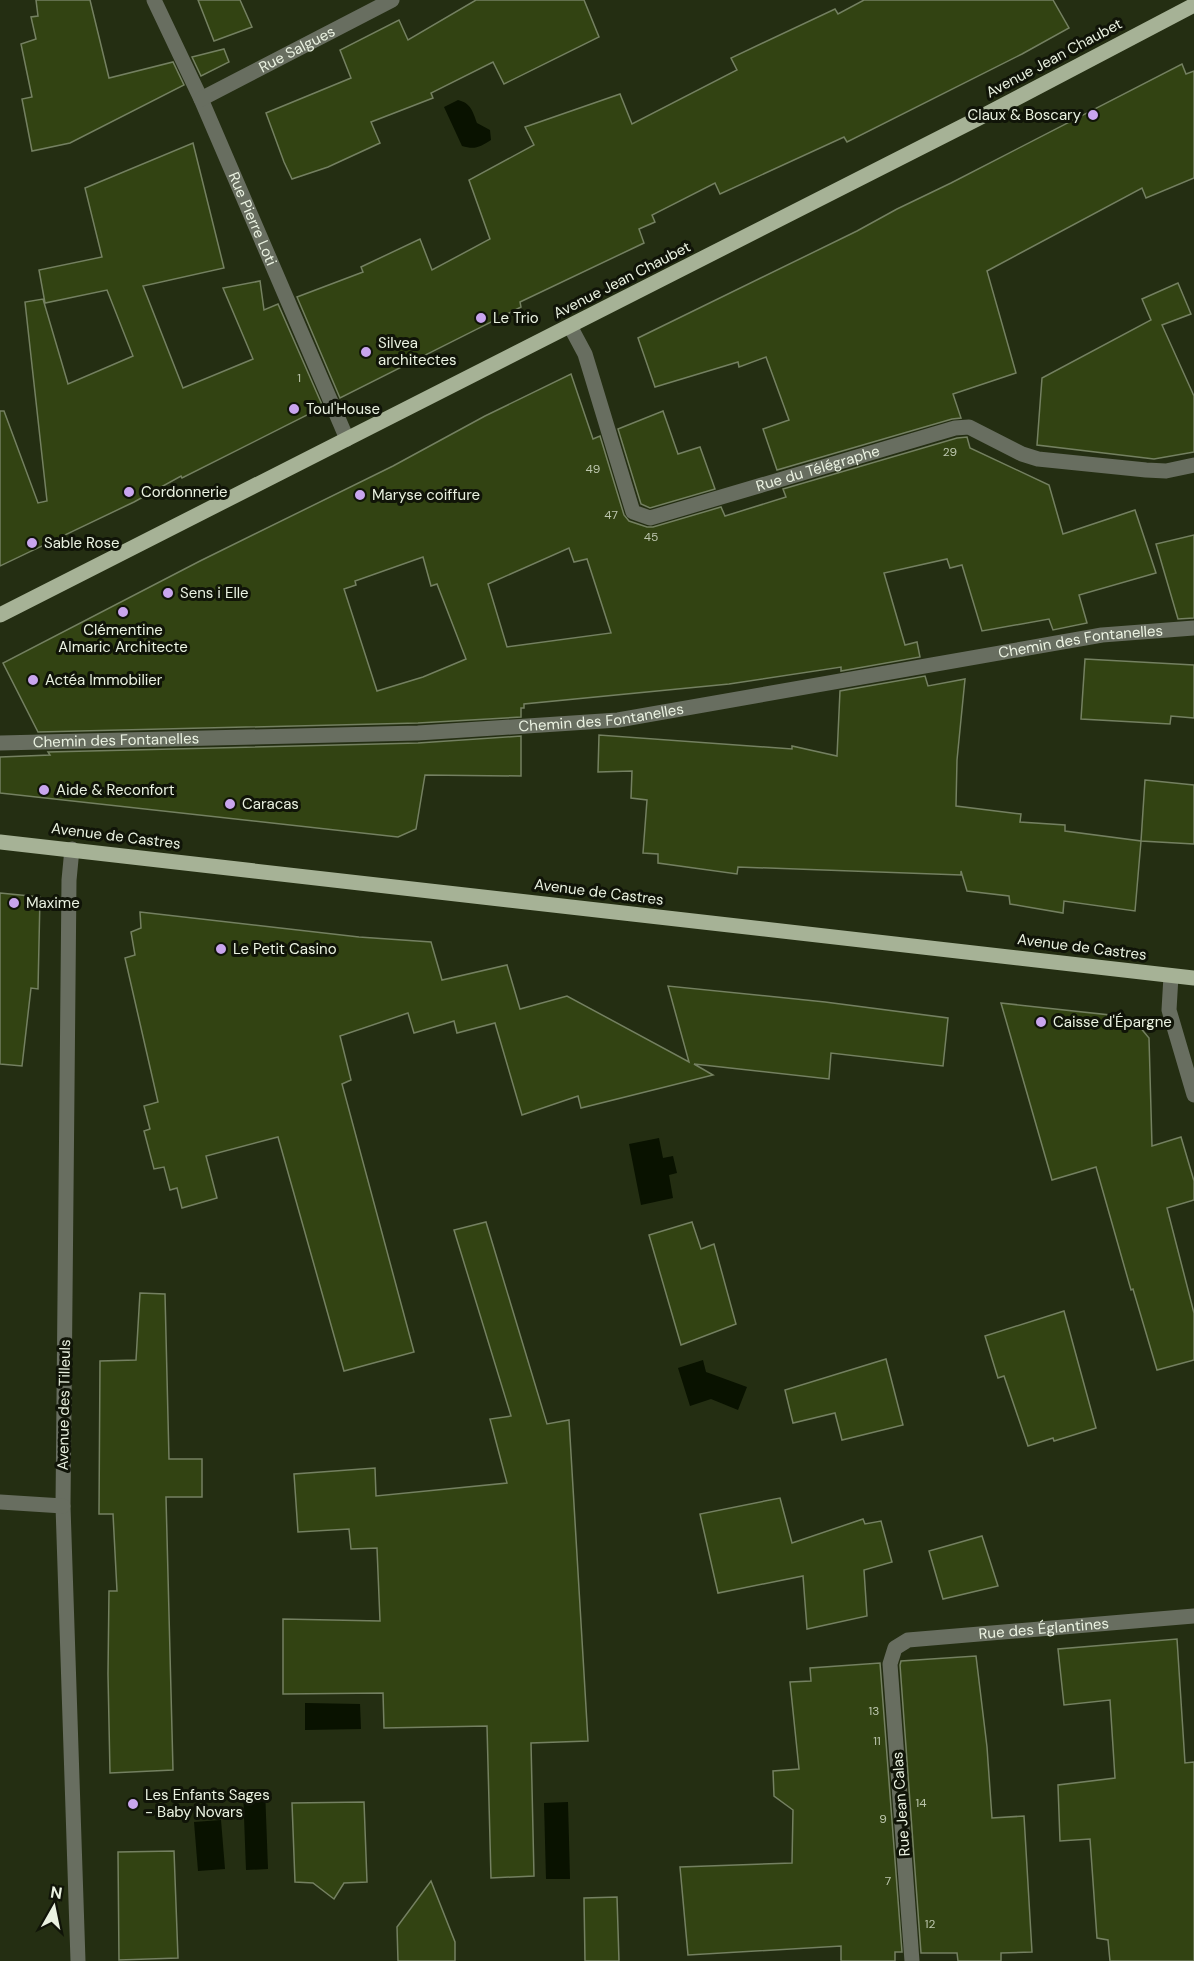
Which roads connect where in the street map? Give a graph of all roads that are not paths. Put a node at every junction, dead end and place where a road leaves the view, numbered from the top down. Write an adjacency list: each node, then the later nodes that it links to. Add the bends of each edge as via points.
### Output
1 (154, 0): 4 (street, Rue Pierre Loti)
2 (392, 0): 4 (street, Rue Salgues)
3 (1194, 5): 5 (main road, Avenue Jean Chaubet)
4 (201, 99): 6 (street, Rue Pierre Loti)
5 (570, 326): 6 (main road, Avenue Jean Chaubet); 7 (street, Rue du Télégraphe, via 585,354 633,512 650,518 955,428 969,428 1038,459 1166,471)
6 (347, 439): 8 (main road, Avenue Jean Chaubet)
7 (1194, 465)
8 (0, 615)
9 (1194, 628): 10 (street, Chemin des Fontanelles, via 1102,635 618,720 418,733)
10 (0, 743)
11 (0, 842): 12 (main road, Avenue de Castres)
12 (72, 849): 13 (main road, Avenue de Castres); 17 (street, Avenue des Tilleuls)
13 (1171, 976): 14 (main road, Avenue de Castres); 15 (street, via 1169,1010)
14 (1194, 978)
15 (1194, 1095)
16 (0, 1502): 17 (street)
17 (63, 1506): 20 (street, Avenue des Tilleuls)
18 (1194, 1616): 19 (street, Rue des Églantines, via 908,1640)
19 (895, 1647): 21 (street, Rue Jean Calas, via 890,1664)
20 (78, 1961)
21 (912, 1961)

